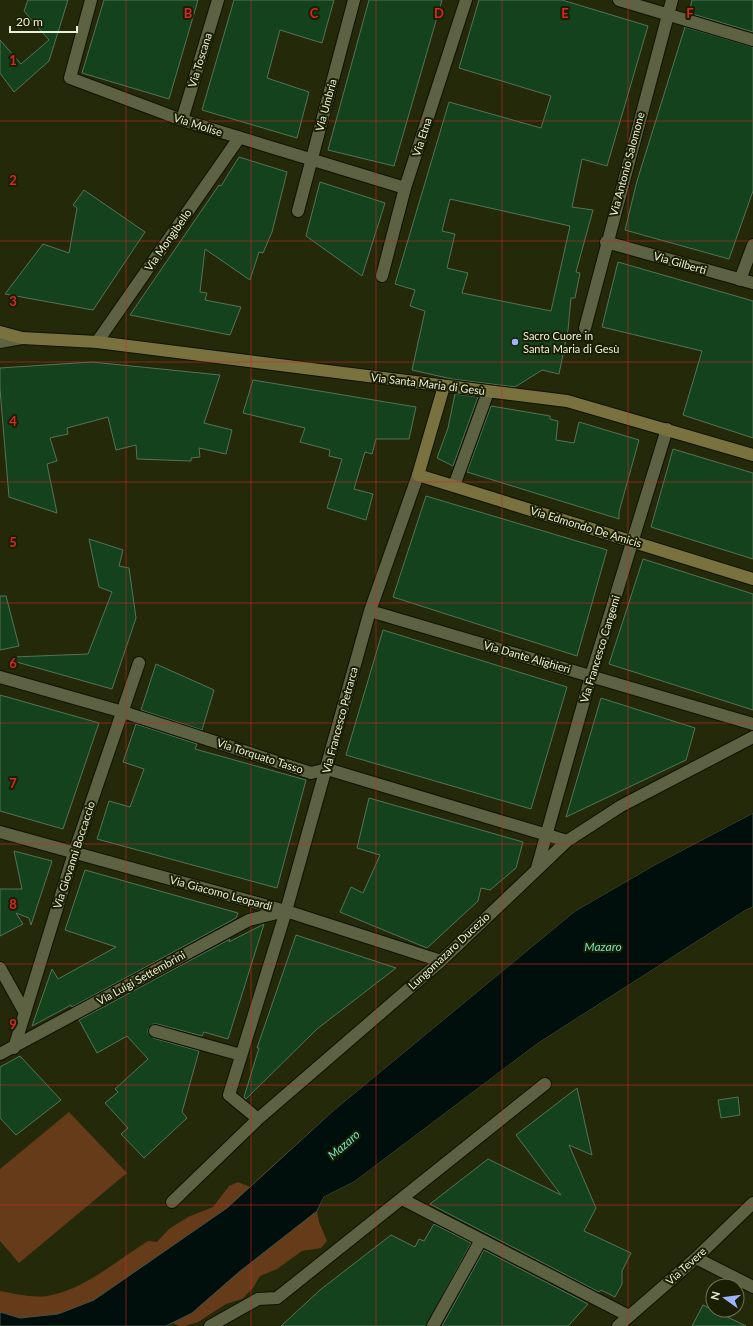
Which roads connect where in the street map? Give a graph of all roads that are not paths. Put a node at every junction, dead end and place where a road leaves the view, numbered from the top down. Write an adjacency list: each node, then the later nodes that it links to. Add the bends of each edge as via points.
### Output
1 (91, 0): 9 (street, Via Molise, via 70,78)
2 (218, 0): 9 (street, Via Toscana)
3 (354, 0): 11 (street, Via Umbria)
4 (466, 0): 12 (street, Via Etna)
5 (619, 0): 7 (street)
6 (672, 0): 7 (street, Via Antonio Salomone)
7 (668, 14): 8 (street); 14 (street, Via Antonio Salomone)
8 (753, 40)
9 (182, 120): 10 (street, Via Molise)
10 (239, 138): 11 (street, Via Molise); 23 (street, Via Mongibello)
11 (311, 160): 12 (street, Via Molise); 13 (street, Via Umbria)
12 (405, 188): 16 (street, Via Etna)
13 (298, 211)
14 (606, 242): 17 (street, Via Gilberti); 19 (street, Via Antonio Salomone)
15 (753, 245): 17 (street)
16 (382, 276)
17 (740, 280): 18 (street, Via Gilberti)
18 (753, 283)
19 (585, 328)
20 (0, 332): 21 (street, Via Santa Maria di Gesù)
21 (22, 338): 22 (street); 23 (street, Via Santa Maria di Gesù)
22 (0, 342)
23 (97, 342): 24 (street, Via Santa Maria di Gesù)
24 (444, 386): 25 (street, Via Santa Maria di Gesù); 28 (street, Via Francesco Petrarca)
25 (488, 392): 26 (street, Via Santa Maria di Gesù, via 567,401); 29 (street)
26 (667, 429): 27 (street, Via Santa Maria di Gesù); 30 (street, Via Francesco Cangemi)
27 (753, 455)
28 (418, 475): 29 (street, Via Edmondo De Amicis); 32 (street, Via Francesco Petrarca)
29 (454, 486): 30 (street, Via Edmondo De Amicis)
30 (632, 541): 31 (street, Via Edmondo De Amicis); 34 (street, Via Francesco Cangemi)
31 (753, 578)
32 (370, 611): 34 (street, Via Dante Alighieri); 39 (street, Via Francesco Petrarca)
33 (139, 663): 36 (street, Via Giovanni Boccaccio)
34 (591, 676): 37 (street, Via Dante Alighieri); 41 (street, Via Francesco Cangemi)
35 (0, 677): 36 (street, Via Torquato Tasso)
36 (122, 712): 39 (street, Via Torquato Tasso, via 311,772); 43 (street, Via Giovanni Boccaccio)
37 (753, 724)
38 (753, 738): 42 (street, Lungomazaro Ducezio, via 622,806)
39 (327, 770): 41 (street, Via Torquato Tasso); 45 (street, Via Francesco Petrarca)
40 (0, 832): 43 (street, Via Giacomo Leopardi)
41 (546, 834): 42 (street, Via Torquato Tasso); 44 (street, Via Francesco Cangemi)
42 (567, 841): 44 (street, Lungomazaro Ducezio)
43 (74, 853): 45 (street, Via Giacomo Leopardi); 48 (street, Via Giovanni Boccaccio)
44 (537, 870): 46 (street, Lungomazaro Ducezio)
45 (286, 911): 46 (street, Via Giacomo Leopardi); 50 (street, Via Luigi Settembrini, via 249,920); 52 (street, Via Francesco Petrarca)
46 (441, 961): 54 (street, Lungomazaro Ducezio)
47 (0, 968): 48 (street)
48 (24, 1013): 50 (street, Via Giovanni Boccaccio)
49 (155, 1030): 52 (street)
50 (14, 1048): 51 (street, Via Luigi Settembrini)
51 (0, 1054)
52 (241, 1055): 54 (street, Via Francesco Petrarca, via 229,1095)
53 (545, 1084): 55 (street)
54 (258, 1119): 56 (street, Lungomazaro Ducezio)
55 (402, 1199): 58 (street); 62 (street, via 277,1298 258,1299)
56 (172, 1202)
57 (753, 1204): 59 (street, Via Tevere)
58 (481, 1240): 61 (street); 63 (street)
59 (696, 1258): 60 (street); 61 (street, Via Tevere)
60 (753, 1287)
61 (629, 1316): 64 (street, Via Tevere)
62 (210, 1326)
63 (434, 1326)
64 (618, 1326)

